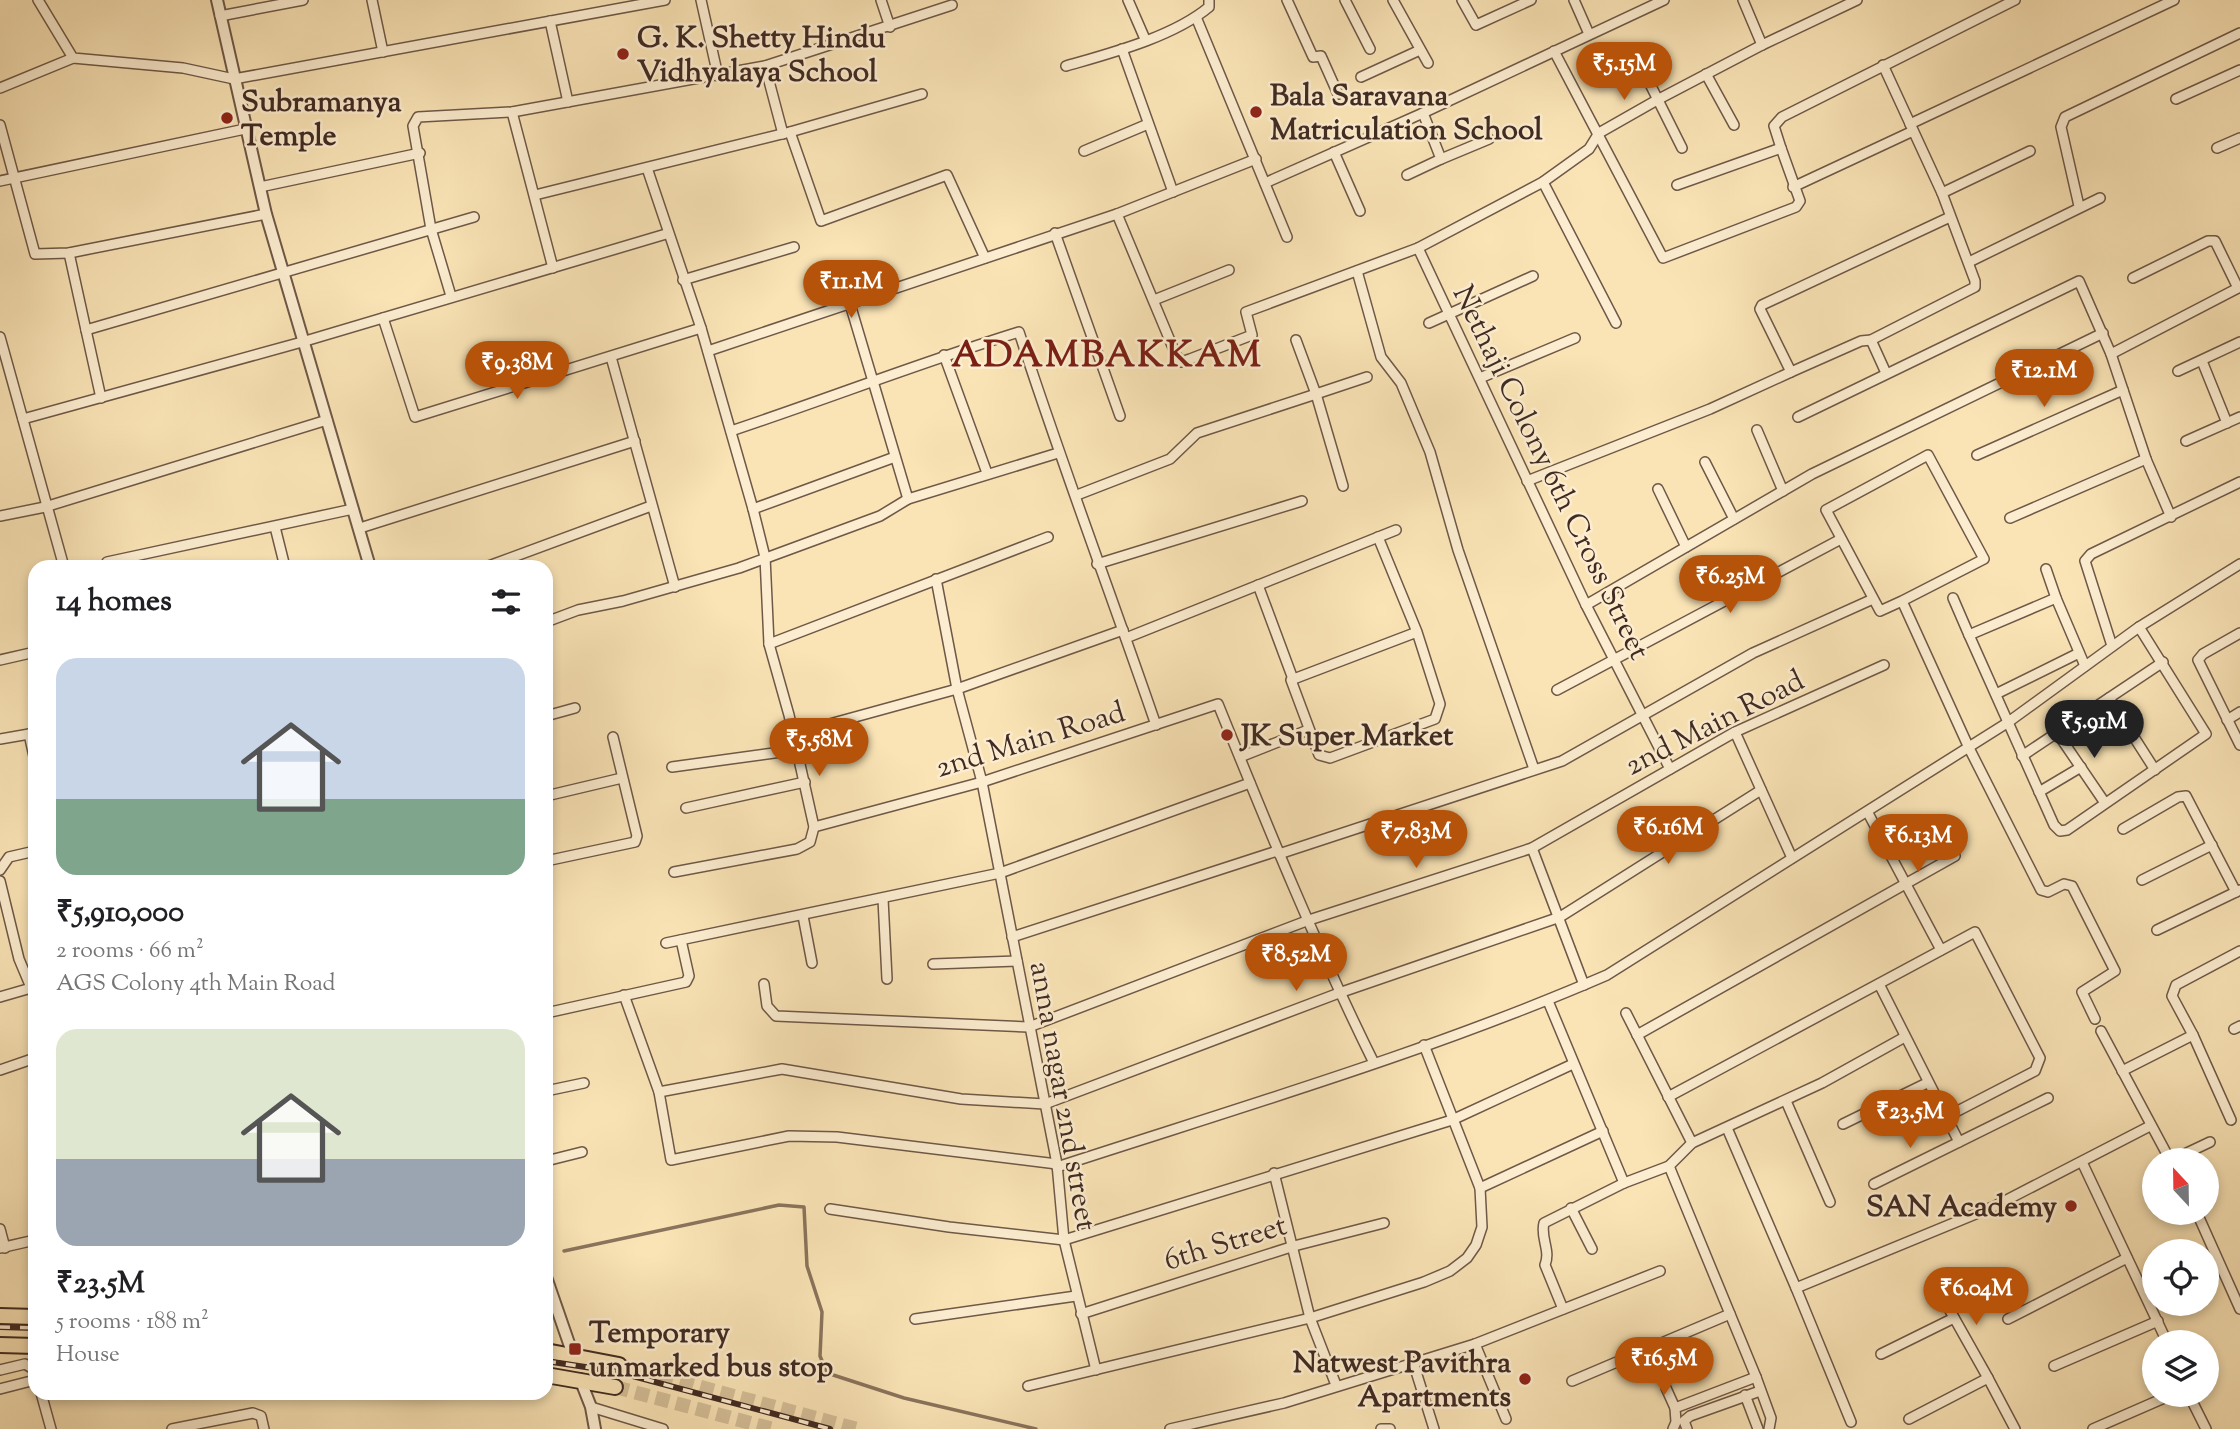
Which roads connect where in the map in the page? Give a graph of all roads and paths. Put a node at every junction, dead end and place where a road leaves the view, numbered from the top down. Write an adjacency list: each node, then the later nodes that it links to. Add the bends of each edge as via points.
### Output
1 (38, 0): 36 (street)
2 (217, 0): 22 (street)
3 (303, 0): 22 (street)
4 (372, 0): 35 (street)
5 (665, 0): 24 (street)
6 (701, 0): 43 (street)
7 (881, 0): 25 (street)
8 (1128, 0): 28 (street)
9 (1209, 0): 23 (street, via 1209,7)
10 (1287, 0): 48 (street, via 1313,57 1321,56)
11 (1345, 0): 32 (street)
12 (1393, 0): 33 (street)
13 (1462, 0): 14 (street, via 1476,25)
14 (1531, 0)
15 (1574, 0): 27 (street)
16 (1664, 0): 27 (street)
17 (1743, 0): 29 (street)
18 (1857, 0): 29 (street)
19 (2015, 0): 38 (street)
20 (2174, 0): 57 (street)
21 (952, 5): 25 (street)
22 (220, 16): 45 (street)
23 (1196, 17): 28 (street); 71 (street)
24 (550, 22): 35 (street); 51 (street)
25 (890, 27): 39 (street)
26 (2240, 33): 86 (street, via 2065,117 2061,127)
27 (1589, 34): 34 (street)
28 (1145, 39): 31 (street)
29 (1762, 45): 42 (street)
30 (1632, 48): 50 (street)
31 (1122, 49): 40 (street); 54 (street)
32 (1370, 49)
33 (1420, 50): 37 (street); 44 (street)
34 (1554, 51): 53 (street); 60 (street)
35 (383, 52): 45 (street)
36 (73, 58): 45 (street, via 183,68); 46 (street)
37 (1428, 63)
38 (1882, 65): 57 (street); 64 (street, via 1782,117 1774,127)
39 (765, 66): 43 (street); 59 (street)
40 (1066, 66)
41 (2240, 70): 49 (street)
42 (1706, 74): 50 (street); 56 (street)
43 (718, 76): 51 (street)
44 (1361, 77)
45 (234, 79): 58 (street)
46 (0, 88)
47 (922, 94): 59 (street)
48 (1338, 94)
49 (2176, 99)
50 (1657, 100): 60 (street); 63 (street)
51 (568, 102): 52 (street)
52 (512, 112): 70 (street, via 418,117 413,126); 84 (street)
53 (1423, 113): 69 (street); 72 (street)
54 (1148, 124): 67 (street); 82 (street)
55 (0, 125): 66 (street)
56 (1734, 125)
57 (1911, 127): 81 (street); 83 (street)
58 (245, 129): 75 (street); 80 (street)
59 (787, 133): 73 (street); 99 (street, via 821,221 947,175)
60 (1599, 133): 77 (street, via 1589,149); 81 (street, via 1663,258 1787,212 1800,201)
61 (2240, 138): 65 (street)
62 (1489, 139): 72 (street)
63 (1682, 148)
64 (1781, 148): 79 (street); 81 (street)
65 (2217, 148)
66 (3, 149): 75 (street)
67 (1084, 151)
68 (2031, 151): 83 (street)
69 (1334, 152): 78 (street); 87 (street)
70 (420, 153): 80 (street); 92 (street)
71 (1256, 159): 78 (street); 82 (street)
72 (1441, 159): 74 (street)
73 (647, 168): 84 (street); 94 (street)
74 (1407, 174)
75 (12, 176): 76 (street); 98 (street, via 34,254)
76 (0, 181)
77 (1543, 182): 97 (street); 115 (street)
78 (1265, 183): 95 (street)
79 (1676, 185)
80 (260, 187): 88 (street)
81 (1793, 187)
82 (1173, 192): 89 (street)
83 (1942, 193): 91 (street)
84 (535, 195): 101 (street)
85 (2100, 198): 86 (street)
86 (2079, 206): 100 (street)
87 (1360, 211)
88 (266, 214): 98 (street); 104 (street)
89 (1116, 214): 93 (street); 110 (street)
90 (474, 217): 92 (street)
91 (1950, 217): 100 (street); 131 (street, via 1760,307)
92 (431, 229): 104 (street); 109 (street)
93 (1055, 233): 99 (street); 139 (street)
94 (666, 234): 101 (street); 107 (street)
95 (1287, 237)
96 (794, 247): 107 (street)
97 (1418, 248): 103 (street); 112 (street, Nethaji Colony 6th Cross Street)
98 (69, 253): 117 (street)
99 (985, 258): 111 (street)
100 (1969, 262): 122 (street, via 1976,281 1973,290)
101 (553, 268): 109 (street)
102 (1229, 270): 110 (street)
103 (1357, 271): 110 (street, via 1246,312 1252,335 1181,362); 237 (street, via 1381,357 1401,383 1430,452 1458,550)
104 (284, 274): 117 (street); 123 (street)
105 (1533, 276): 112 (street)
106 (2133, 278): 108 (street, via 2208,240 2215,241)
107 (683, 280): 116 (street)
108 (2239, 287): 126 (street)
109 (450, 296): 113 (street)
110 (1153, 300)
111 (850, 304): 125 (street); 135 (street)
112 (1447, 314): 114 (street); 134 (street, Nethaji Colony 6th Cross Street)
113 (383, 318): 123 (street); 128 (street, via 415,417)
114 (1429, 323)
115 (1616, 323)
116 (701, 328): 125 (street); 128 (street)
117 (86, 330): 138 (street)
118 (2103, 334): 126 (street); 132 (street, via 2077,281); 159 (street)
119 (0, 337): 142 (street)
120 (1575, 338): 134 (street)
121 (1296, 340): 137 (street)
122 (1871, 340): 131 (street); 132 (street)
123 (302, 342): 138 (street); 143 (street)
124 (2240, 342): 129 (street)
125 (708, 351): 146 (street)
126 (2111, 354): 136 (street)
127 (944, 355): 135 (street); 149 (street, via 1018,332); 154 (street)
128 (611, 357): 147 (street)
129 (2202, 360): 130 (street); 144 (street)
130 (2178, 370)
131 (1791, 372): 155 (street)
132 (1886, 373): 141 (street)
133 (1367, 377): 137 (street)
134 (1480, 378): 155 (street, Nethaji Colony 6th Cross Street)
135 (874, 383): 146 (street); 151 (street)
136 (2123, 390): 150 (street); 152 (street)
137 (1316, 394): 157 (street); 160 (street, via 1197,433 1170,459)
138 (101, 397): 142 (street)
139 (1120, 416)
140 (2240, 416): 144 (street)
141 (1798, 417)
142 (23, 419): 164 (street)
143 (327, 420): 164 (street); 165 (street)
144 (2227, 422): 148 (street)
145 (1757, 430): 159 (street)
146 (731, 431): 166 (street)
147 (635, 441): 163 (street); 172 (street)
148 (2186, 441)
149 (1058, 453): 154 (street); 160 (street)
150 (1977, 455)
151 (895, 457): 161 (street); 166 (street)
152 (2146, 459): 168 (street); 169 (street)
153 (1706, 462): 170 (street)
154 (987, 473): 161 (street)
155 (1527, 481): 194 (street, Nethaji Colony 6th Cross Street)
156 (2240, 482): 168 (street)
157 (1343, 486)
158 (1658, 489): 177 (street)
159 (1783, 491): 170 (street)
160 (1077, 495): 184 (street)
161 (908, 499): 178 (street, via 880,516)
162 (1302, 501): 184 (street)
163 (651, 506): 183 (street); 189 (street)
164 (45, 507): 167 (street); 179 (street)
165 (353, 509): 171 (street); 172 (street)
166 (753, 509): 178 (street)
167 (0, 516)
168 (2171, 517): 202 (street, via 2091,554 2085,562)
169 (2010, 518)
170 (1734, 519): 177 (street)
171 (275, 527): 180 (street); 181 (street)
172 (360, 528): 182 (street)
173 (1396, 530): 175 (street)
174 (1048, 537): 187 (street)
175 (1378, 537): 188 (street); 197 (street)
176 (1837, 541): 192 (street); 193 (street, via 1828,507 1931,457 1984,559); 206 (street)
177 (1686, 547): 194 (street)
178 (765, 557): 189 (street); 201 (street)
179 (62, 560)
180 (117, 560)
181 (283, 560)
182 (368, 560)
183 (505, 560)
184 (1097, 564): 199 (street)
185 (2240, 564): 196 (street)
186 (2046, 569): 191 (street)
187 (936, 579): 201 (street); 211 (street, anna nagar 2nd street)
188 (1258, 585): 199 (street); 210 (street)
189 (675, 587): 195 (street)
190 (1953, 598): 200 (street)
191 (2056, 598): 200 (street); 203 (street)
192 (1872, 599): 193 (street, via 1880,611); 218 (street, via 1753,653)
193 (1902, 601): 230 (street)
194 (1586, 605): 206 (street, Nethaji Colony 6th Cross Street)
195 (553, 619)
196 (2139, 627): 202 (street); 207 (street)
197 (1417, 632): 210 (street); 222 (street, via 1440,704 1434,719 1330,758 1319,755)
198 (2240, 633): 219 (street, via 2199,657)
199 (1125, 634): 211 (street); 221 (street)
200 (1969, 635): 213 (street)
201 (769, 644): 225 (street)
202 (2112, 646): 209 (street)
203 (2079, 653): 209 (street); 213 (street)
204 (28, 654): 205 (street)
205 (0, 660)
206 (1613, 660): 212 (street); 218 (street, Nethaji Colony 6th Cross Street)
207 (2162, 662): 214 (street); 238 (street, via 2206,734)
208 (1884, 665): 223 (street, 2nd Main Road)
209 (2085, 666): 220 (street)
210 (1293, 679): 222 (street)
211 (957, 689): 225 (street); 241 (street, anna nagar 2nd street)
212 (1557, 690)
213 (1997, 694): 220 (street)
214 (2109, 698): 226 (street); 238 (street)
215 (575, 708): 217 (street)
216 (2240, 712): 219 (street)
217 (553, 714)
218 (1644, 716): 236 (street, Nethaji Colony 6th Cross Street); 237 (street, via 1562,761)
219 (2227, 720): 229 (street)
220 (2007, 723): 230 (street); 232 (street)
221 (1156, 725): 233 (street, 2nd Main Road, via 1218,704); 241 (street, 2nd Main Road)
222 (1308, 730): 233 (street)
223 (1735, 732): 236 (street, 2nd Main Road); 243 (street)
224 (28, 734): 228 (street)
225 (793, 734): 231 (street)
226 (2058, 734): 232 (street); 235 (street)
227 (612, 737): 239 (street)
228 (0, 739)
229 (2240, 745)
230 (1969, 748): 248 (street); 290 (street, via 2043,892 2064,884 2072,886 2115,971 2082,992)
231 (796, 750): 234 (street); 240 (street)
232 (2022, 756): 244 (street)
233 (1240, 757): 242 (street)
234 (672, 767)
235 (2081, 767): 244 (street); 246 (street)
236 (1670, 768): 252 (street, 2nd Main Road)
237 (1534, 769): 254 (street)
238 (2155, 769): 246 (street)
239 (622, 778): 245 (street); 257 (street, via 635,842)
240 (805, 782): 247 (street); 249 (street)
241 (982, 782): 249 (street, 2nd Main Road); 260 (street, anna nagar 2nd street)
242 (1250, 783): 254 (street); 260 (street)
243 (1761, 790): 256 (street); 267 (street)
244 (2039, 792): 246 (street, via 2060,831)
245 (553, 794)
246 (2105, 803)
247 (686, 808)
248 (1868, 813): 256 (street); 263 (street)
249 (814, 827): 259 (street, via 810,842 797,849)
250 (2123, 830): 251 (street, via 2186,796)
251 (2212, 845): 261 (street); 264 (street)
252 (1532, 848): 267 (street); 268 (street, 2nd Main Road)
253 (28, 853): 258 (street, via 9,857)
254 (1278, 853): 268 (street); 270 (street)
255 (1955, 856): 263 (street)
256 (1792, 858): 282 (street)
257 (553, 860)
258 (0, 870)
259 (674, 872)
260 (1000, 873): 265 (street); 270 (street, anna nagar 2nd street)
261 (2142, 880)
262 (0, 881): 279 (street)
263 (1906, 883): 273 (street); 293 (street)
264 (2238, 891): 269 (street)
265 (883, 899): 266 (street); 278 (street)
266 (803, 916): 271 (street); 276 (street)
267 (1560, 918): 282 (street); 283 (street)
268 (1309, 920): 283 (street); 291 (street, 2nd Main Road)
269 (2157, 930)
270 (1012, 937): 275 (street, anna nagar 2nd street)
271 (681, 940): 272 (street); 285 (street, via 689,976 686,982)
272 (666, 943)
273 (1941, 950): 281 (street); 310 (street, via 1975,932 2040,1058 2035,1071)
274 (2240, 951): 294 (street, via 2176,985 2172,996)
275 (1017, 961): 277 (street); 291 (street, anna nagar 2nd street)
276 (813, 963)
277 (933, 964)
278 (887, 979)
279 (28, 981)
280 (764, 984): 291 (street, via 768,1010 776,1016)
281 (1879, 984): 295 (street); 306 (street)
282 (1584, 985): 287 (street)
283 (1339, 993): 298 (street); 309 (street)
284 (28, 994): 286 (street)
285 (624, 995): 288 (street); 305 (street)
286 (0, 997)
287 (1548, 1001): 296 (street); 299 (street)
288 (553, 1011)
289 (1626, 1013): 293 (street)
290 (2095, 1019)
291 (1029, 1027): 309 (street, anna nagar 2nd street)
292 (2101, 1031): 301 (street)
293 (1637, 1035): 306 (street)
294 (2193, 1035): 301 (street); 312 (street)
295 (1903, 1038): 303 (street); 308 (street)
296 (1424, 1045): 298 (street); 311 (street)
297 (28, 1060): 300 (street)
298 (1374, 1063): 325 (street)
299 (1573, 1064): 311 (street); 316 (street)
300 (0, 1070)
301 (2122, 1071): 314 (street)
302 (584, 1083): 304 (street)
303 (1927, 1083): 310 (street); 313 (street)
304 (553, 1090)
305 (659, 1093): 309 (street, via 782,1069 961,1099); 325 (street, via 671,1160 789,1136)
306 (1668, 1097): 319 (street)
307 (2048, 1098): 317 (street)
308 (1786, 1101): 315 (street); 331 (street)
309 (1045, 1104): 325 (street, anna nagar 2nd street)
310 (1946, 1117): 317 (street)
311 (1452, 1120): 327 (street); 330 (street)
312 (2231, 1120)
313 (1843, 1124)
314 (2150, 1126): 320 (street); 324 (street)
315 (1727, 1128): 319 (street); 344 (street)
316 (1603, 1131): 328 (street); 330 (street)
317 (1958, 1142): 329 (street)
318 (2210, 1142): 321 (street)
319 (1692, 1143): 326 (street)
320 (2164, 1148)
321 (2197, 1148)
322 (582, 1152): 323 (street)
323 (553, 1159)
324 (2082, 1162): 342 (street); 344 (street, via 1983,1212)
325 (1057, 1166): 337 (street, anna nagar 2nd street)
326 (1669, 1166): 328 (street); 351 (street)
327 (1274, 1173): 337 (street); 339 (street)
328 (1624, 1183): 332 (street)
329 (1874, 1184)
330 (1480, 1188): 354 (street, via 1482,1227 1467,1258 1424,1282)
331 (1830, 1202)
332 (1571, 1208): 341 (street); 348 (street, via 1544,1223 1542,1232 1548,1257 1545,1265)
333 (830, 1209): 337 (street)
334 (1384, 1223): 339 (street, 6th Street)
335 (2202, 1225): 349 (street)
336 (0, 1229): 340 (street)
337 (1064, 1240): 346 (street, anna nagar 2nd street)
338 (28, 1242): 340 (street)
339 (1294, 1246): 350 (street, 6th Street); 354 (street)
340 (2, 1248)
341 (1592, 1249)
342 (2127, 1258): 357 (street); 358 (street)
343 (1660, 1271): 348 (street)
344 (1796, 1288): 392 (street)
345 (1939, 1291): 355 (street)
346 (1076, 1296): 350 (street, anna nagar 2nd street); 356 (street)
347 (553, 1297): 365 (street)
348 (1563, 1309): 360 (street)
349 (2240, 1310)
350 (1081, 1314): 371 (street, anna nagar 2nd street)
351 (1730, 1314): 373 (street); 376 (street)
352 (0, 1316): 353 (main road)
353 (28, 1317)
354 (1310, 1318): 371 (street); 378 (street)
355 (1954, 1318): 364 (street); 374 (street)
356 (915, 1319)
357 (2008, 1319)
358 (2158, 1321): 359 (street); 369 (street)
359 (2162, 1330)
360 (1475, 1344): 366 (street); 390 (street)
361 (0, 1345): 362 (main road)
362 (28, 1346)
363 (553, 1352): 365 (main road)
364 (1881, 1354)
365 (573, 1355): 367 (main road)
366 (1413, 1362): 378 (street); 403 (street)
367 (619, 1364)
368 (28, 1366): 370 (street)
369 (2054, 1366)
370 (0, 1370)
371 (1096, 1370): 379 (street)
372 (553, 1376): 375 (main road)
373 (1756, 1377): 383 (street); 389 (street)
374 (1988, 1378): 391 (street); 406 (street)
375 (580, 1379): 380 (main road); 386 (street)
376 (1572, 1381)
377 (28, 1382): 382 (street)
378 (1336, 1385): 400 (street, via 1284,1403)
379 (1028, 1386)
380 (615, 1387)
381 (1665, 1388): 389 (street)
382 (0, 1390)
383 (1760, 1391): 384 (street); 393 (street)
384 (1745, 1395): 394 (street); 405 (street, via 1684,1419)
385 (43, 1400): 395 (street)
386 (591, 1407): 398 (street); 399 (street)
387 (2144, 1407): 407 (street)
388 (2195, 1407): 408 (street)
389 (1675, 1408): 404 (street)
390 (1506, 1419)
391 (1909, 1419)
392 (1851, 1422)
393 (1770, 1425): 394 (street)
394 (1758, 1428)
395 (51, 1429)
396 (172, 1429): 397 (street, via 257,1414)
397 (264, 1429)
398 (595, 1429)
399 (662, 1429)
400 (1170, 1429)
401 (1381, 1429): 402 (street)
402 (1390, 1429)
403 (1434, 1429)
404 (1673, 1429)
405 (1687, 1429)
406 (2015, 1429)
407 (2094, 1429)
408 (2206, 1429)

